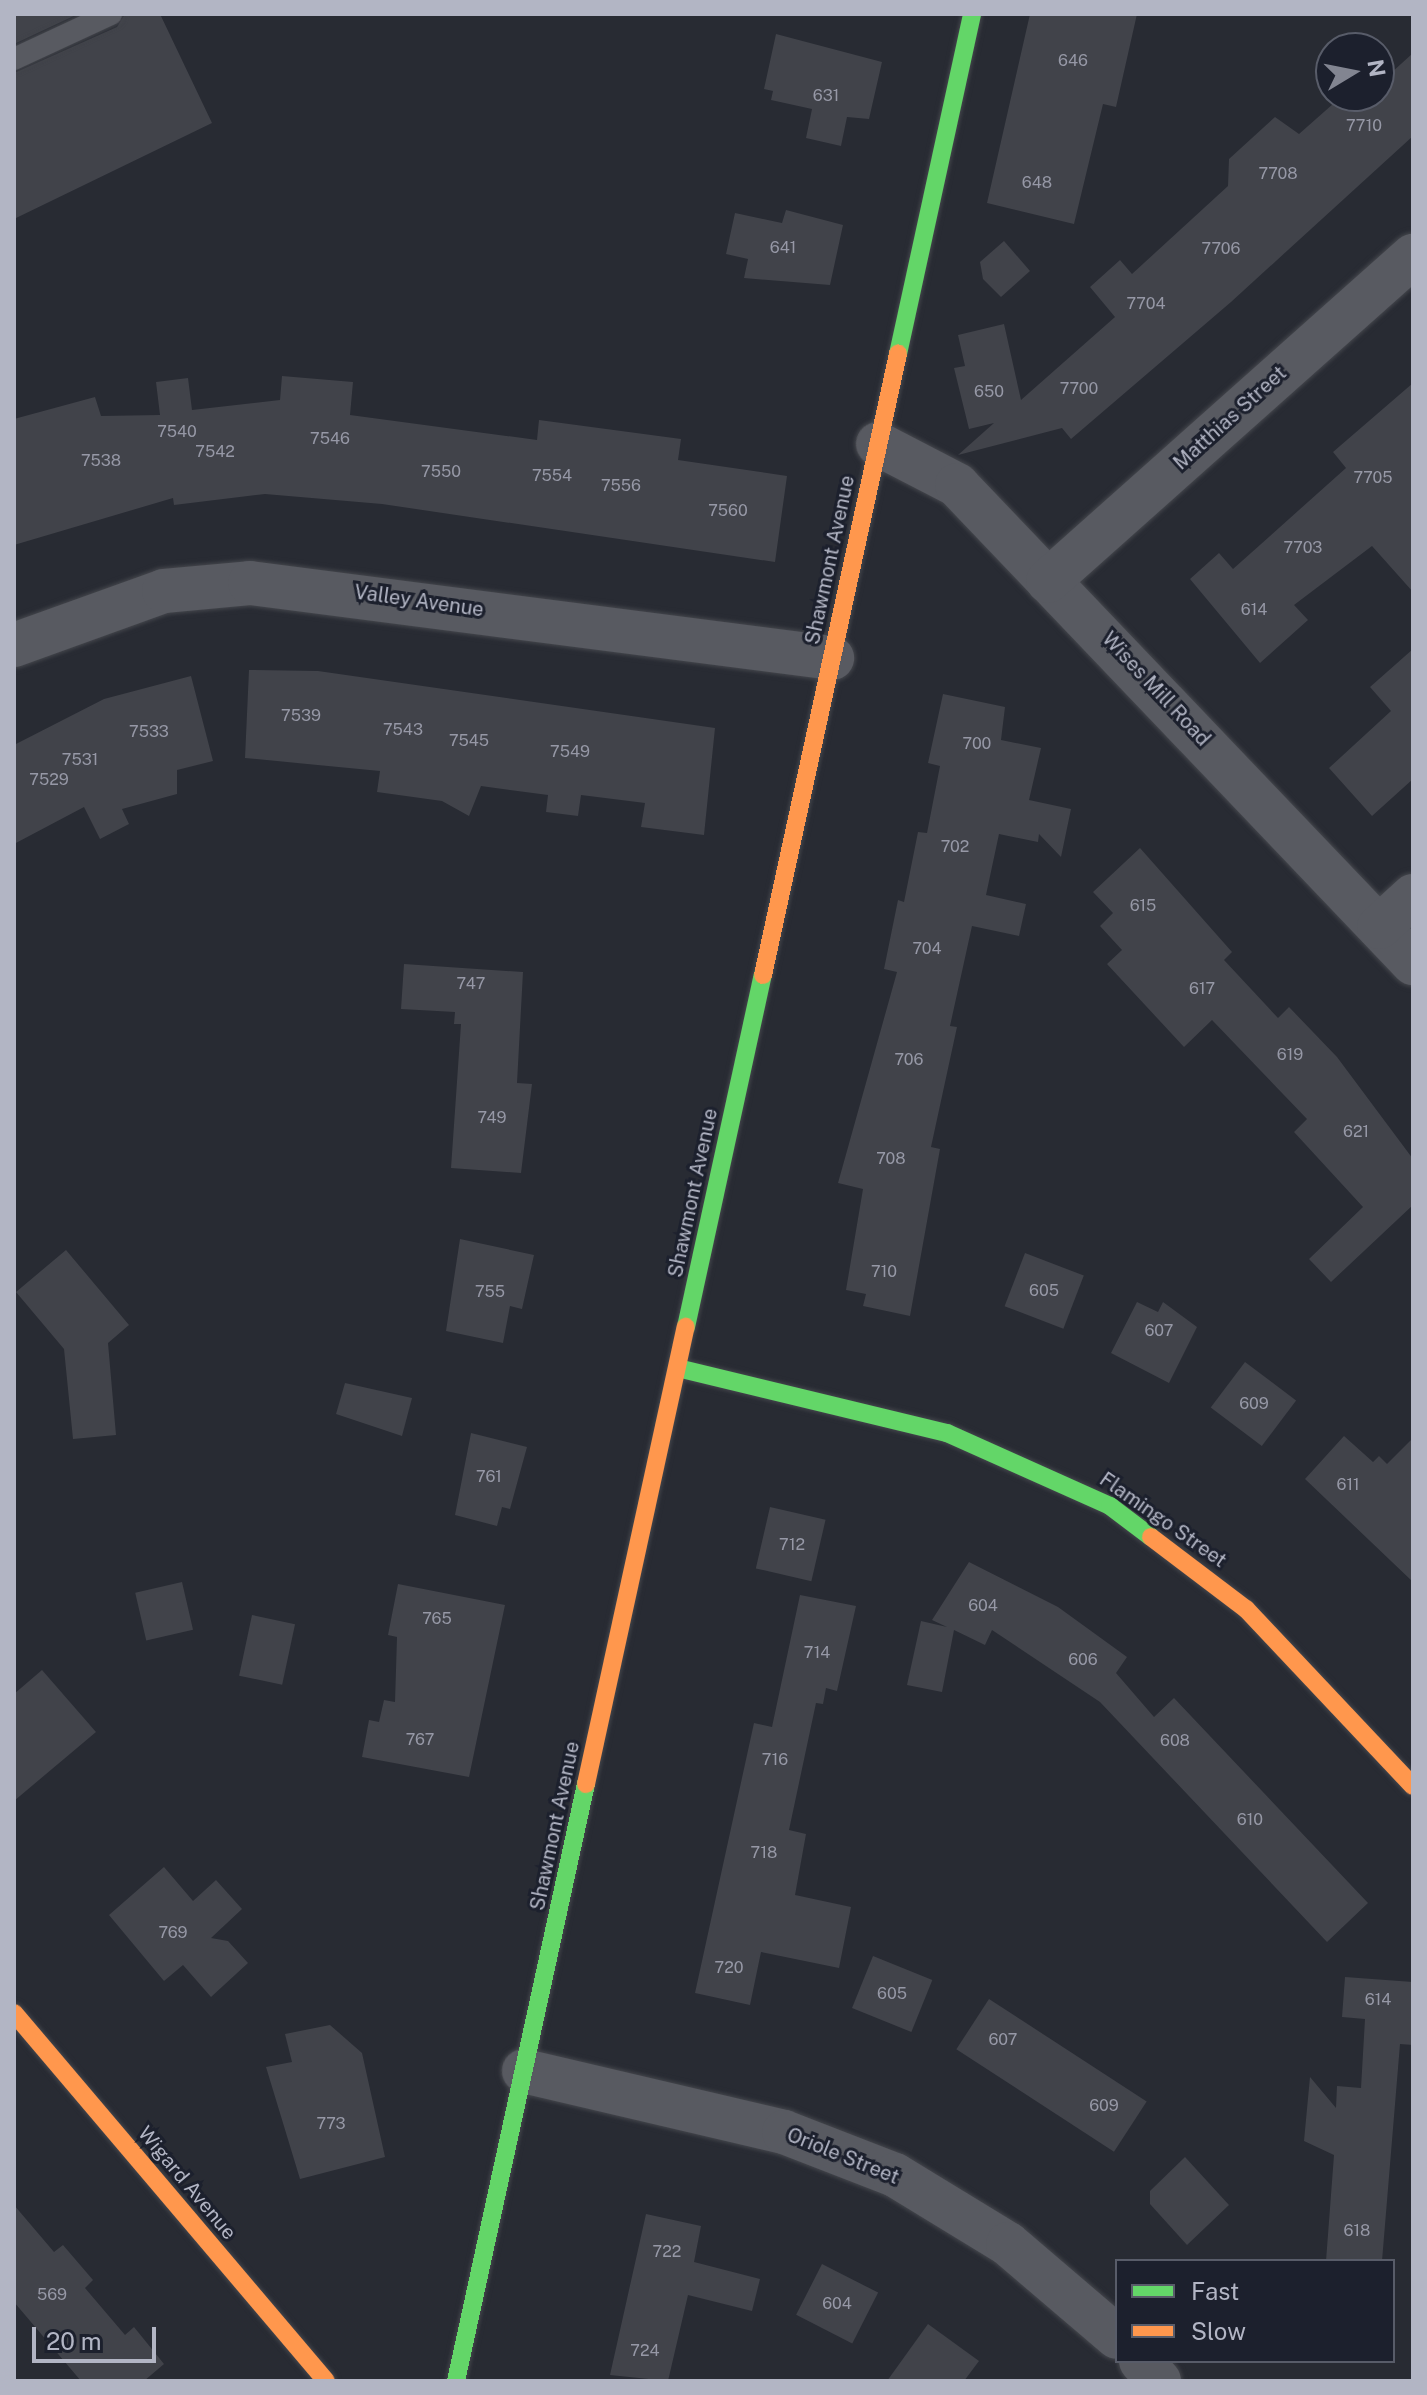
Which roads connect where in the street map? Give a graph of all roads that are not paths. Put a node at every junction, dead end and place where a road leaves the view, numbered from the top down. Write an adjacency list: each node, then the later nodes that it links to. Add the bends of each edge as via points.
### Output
1 (111, 14): 3 (lane)
2 (972, 14): 5 (street, Shawmont Avenue)
3 (14, 59)
4 (1413, 256): 6 (street, Matthias Street)
5 (878, 444): 6 (street, Wises Mill Road, via 957,485); 8 (street, Shawmont Avenue)
6 (1048, 581): 10 (street, Wises Mill Road)
7 (14, 645): 8 (street, Valley Avenue, via 164,591 250,583)
8 (832, 658): 12 (street, Shawmont Avenue)
9 (1413, 896): 10 (street)
10 (1379, 927): 11 (street, Wises Mill Road)
11 (1413, 963)
12 (678, 1368): 13 (street, Flamingo Street, via 947,1433 1028,1463 1110,1506 1246,1609); 15 (street, Shawmont Avenue)
13 (1413, 1786)
14 (14, 2013): 18 (street, Wigard Avenue)
15 (524, 2071): 16 (street, Oriole Street, via 784,2132 895,2175 1008,2244); 19 (street, Shawmont Avenue)
16 (1115, 2335)
17 (1143, 2363): 20 (street)
18 (326, 2381)
19 (456, 2381)
20 (1159, 2381)

